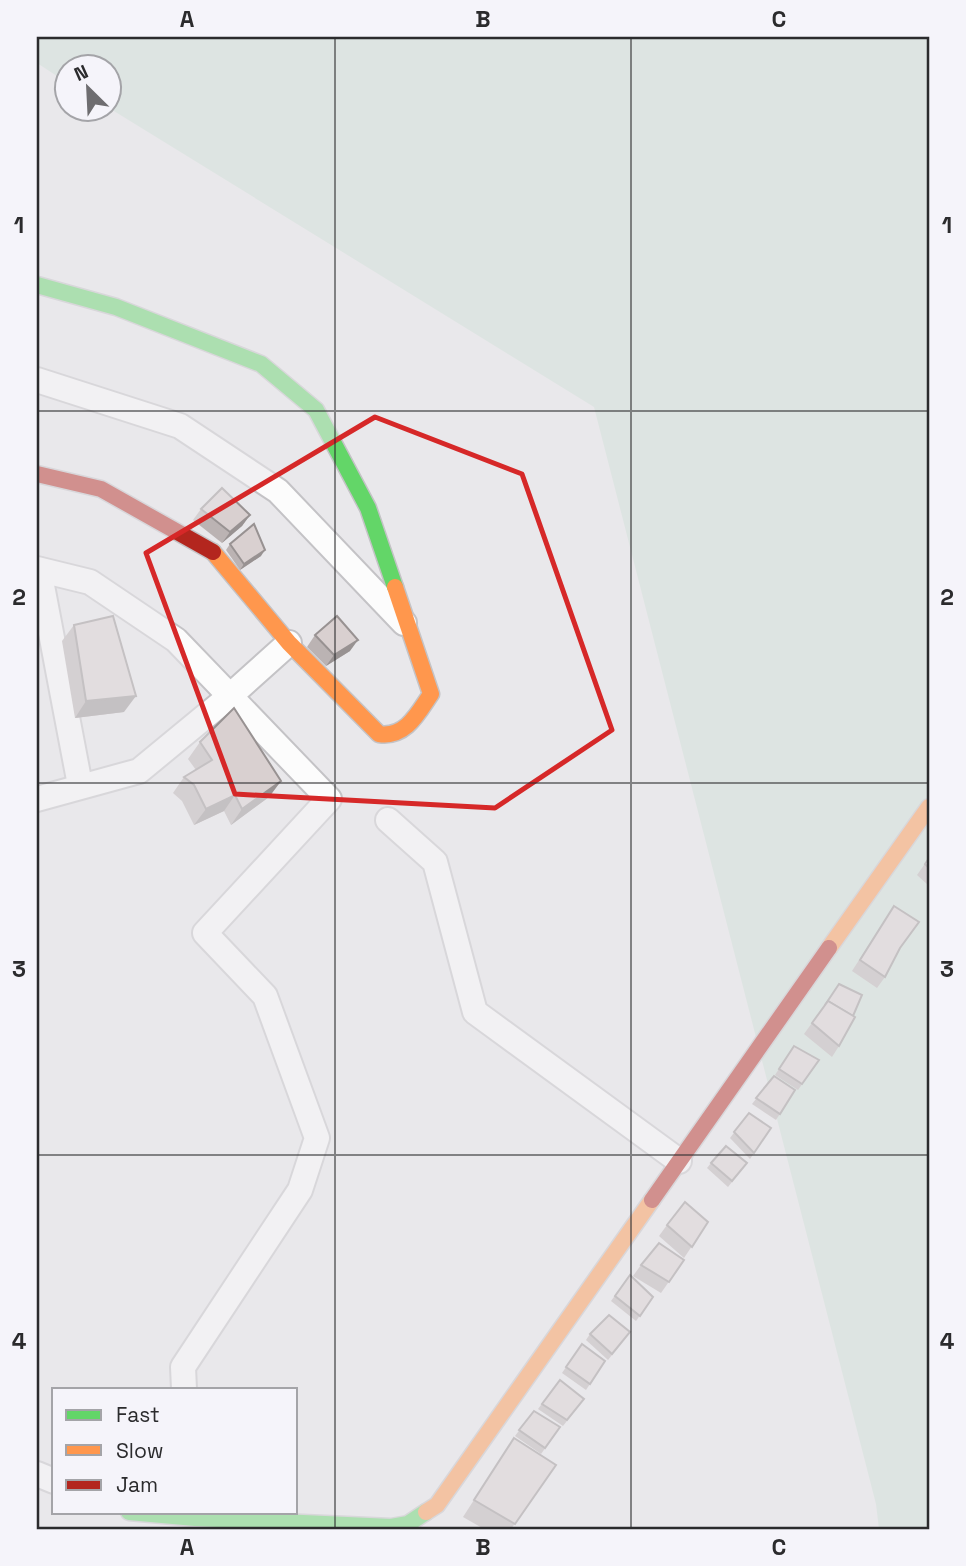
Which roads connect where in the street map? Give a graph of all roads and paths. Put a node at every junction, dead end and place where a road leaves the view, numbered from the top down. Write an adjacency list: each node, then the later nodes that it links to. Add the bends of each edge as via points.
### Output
1 (37, 285): 5 (street, via 116,307 261,364 316,410 368,508)
2 (37, 380): 5 (street, via 180,426 278,491)
3 (37, 474): 6 (street, via 101,489 212,551)
4 (38, 569): 7 (street, via 90,582 176,640); 8 (street)
5 (411, 630): 6 (street, via 431,694 401,732 388,737 376,732)
6 (289, 643): 7 (street)
7 (230, 696): 8 (street, via 139,771); 13 (street, via 330,799 205,933 265,996 317,1138 300,1190 183,1367)
8 (80, 785): 9 (street)
9 (37, 799)
10 (929, 807): 12 (street)
11 (388, 820): 12 (street, via 435,862 475,1013)
12 (679, 1161): 15 (street, via 437,1505 423,1516 408,1524 383,1527)
13 (184, 1388)
14 (172, 1514): 15 (street)
15 (194, 1515)

